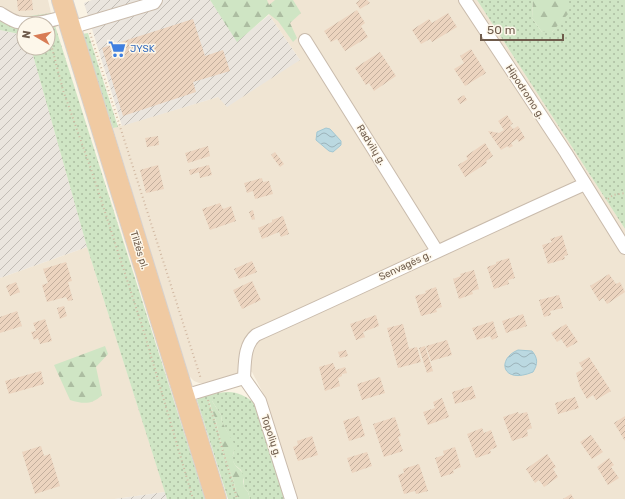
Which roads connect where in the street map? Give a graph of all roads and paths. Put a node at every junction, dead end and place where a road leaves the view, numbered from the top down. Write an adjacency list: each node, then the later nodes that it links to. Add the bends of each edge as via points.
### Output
1 (156, 0): 4 (street, via 154,3)
2 (465, 0): 7 (street, Hipodromo g.)
3 (0, 13): 4 (street, via 16,21 30,23)
4 (71, 17): 13 (path); 14 (highway, Tilžės pl.)
5 (305, 40): 11 (street, Radvilų g.)
6 (54, 56): 15 (path, via 63,90 144,332)
7 (585, 184): 9 (street); 11 (street, Senvagės g.)
8 (625, 193): 9 (path, via 613,195)
9 (598, 205): 10 (street)
10 (625, 248)
11 (437, 251): 12 (street, Senvagės g., via 256,334 250,340 246,351)
12 (244, 378): 13 (street); 18 (street, Topolių g., via 260,401)
13 (204, 390): 14 (street); 17 (path)
14 (184, 396): 16 (highway, Tilžės pl.)
15 (193, 499)
16 (216, 499)
17 (237, 499)
18 (291, 499)

